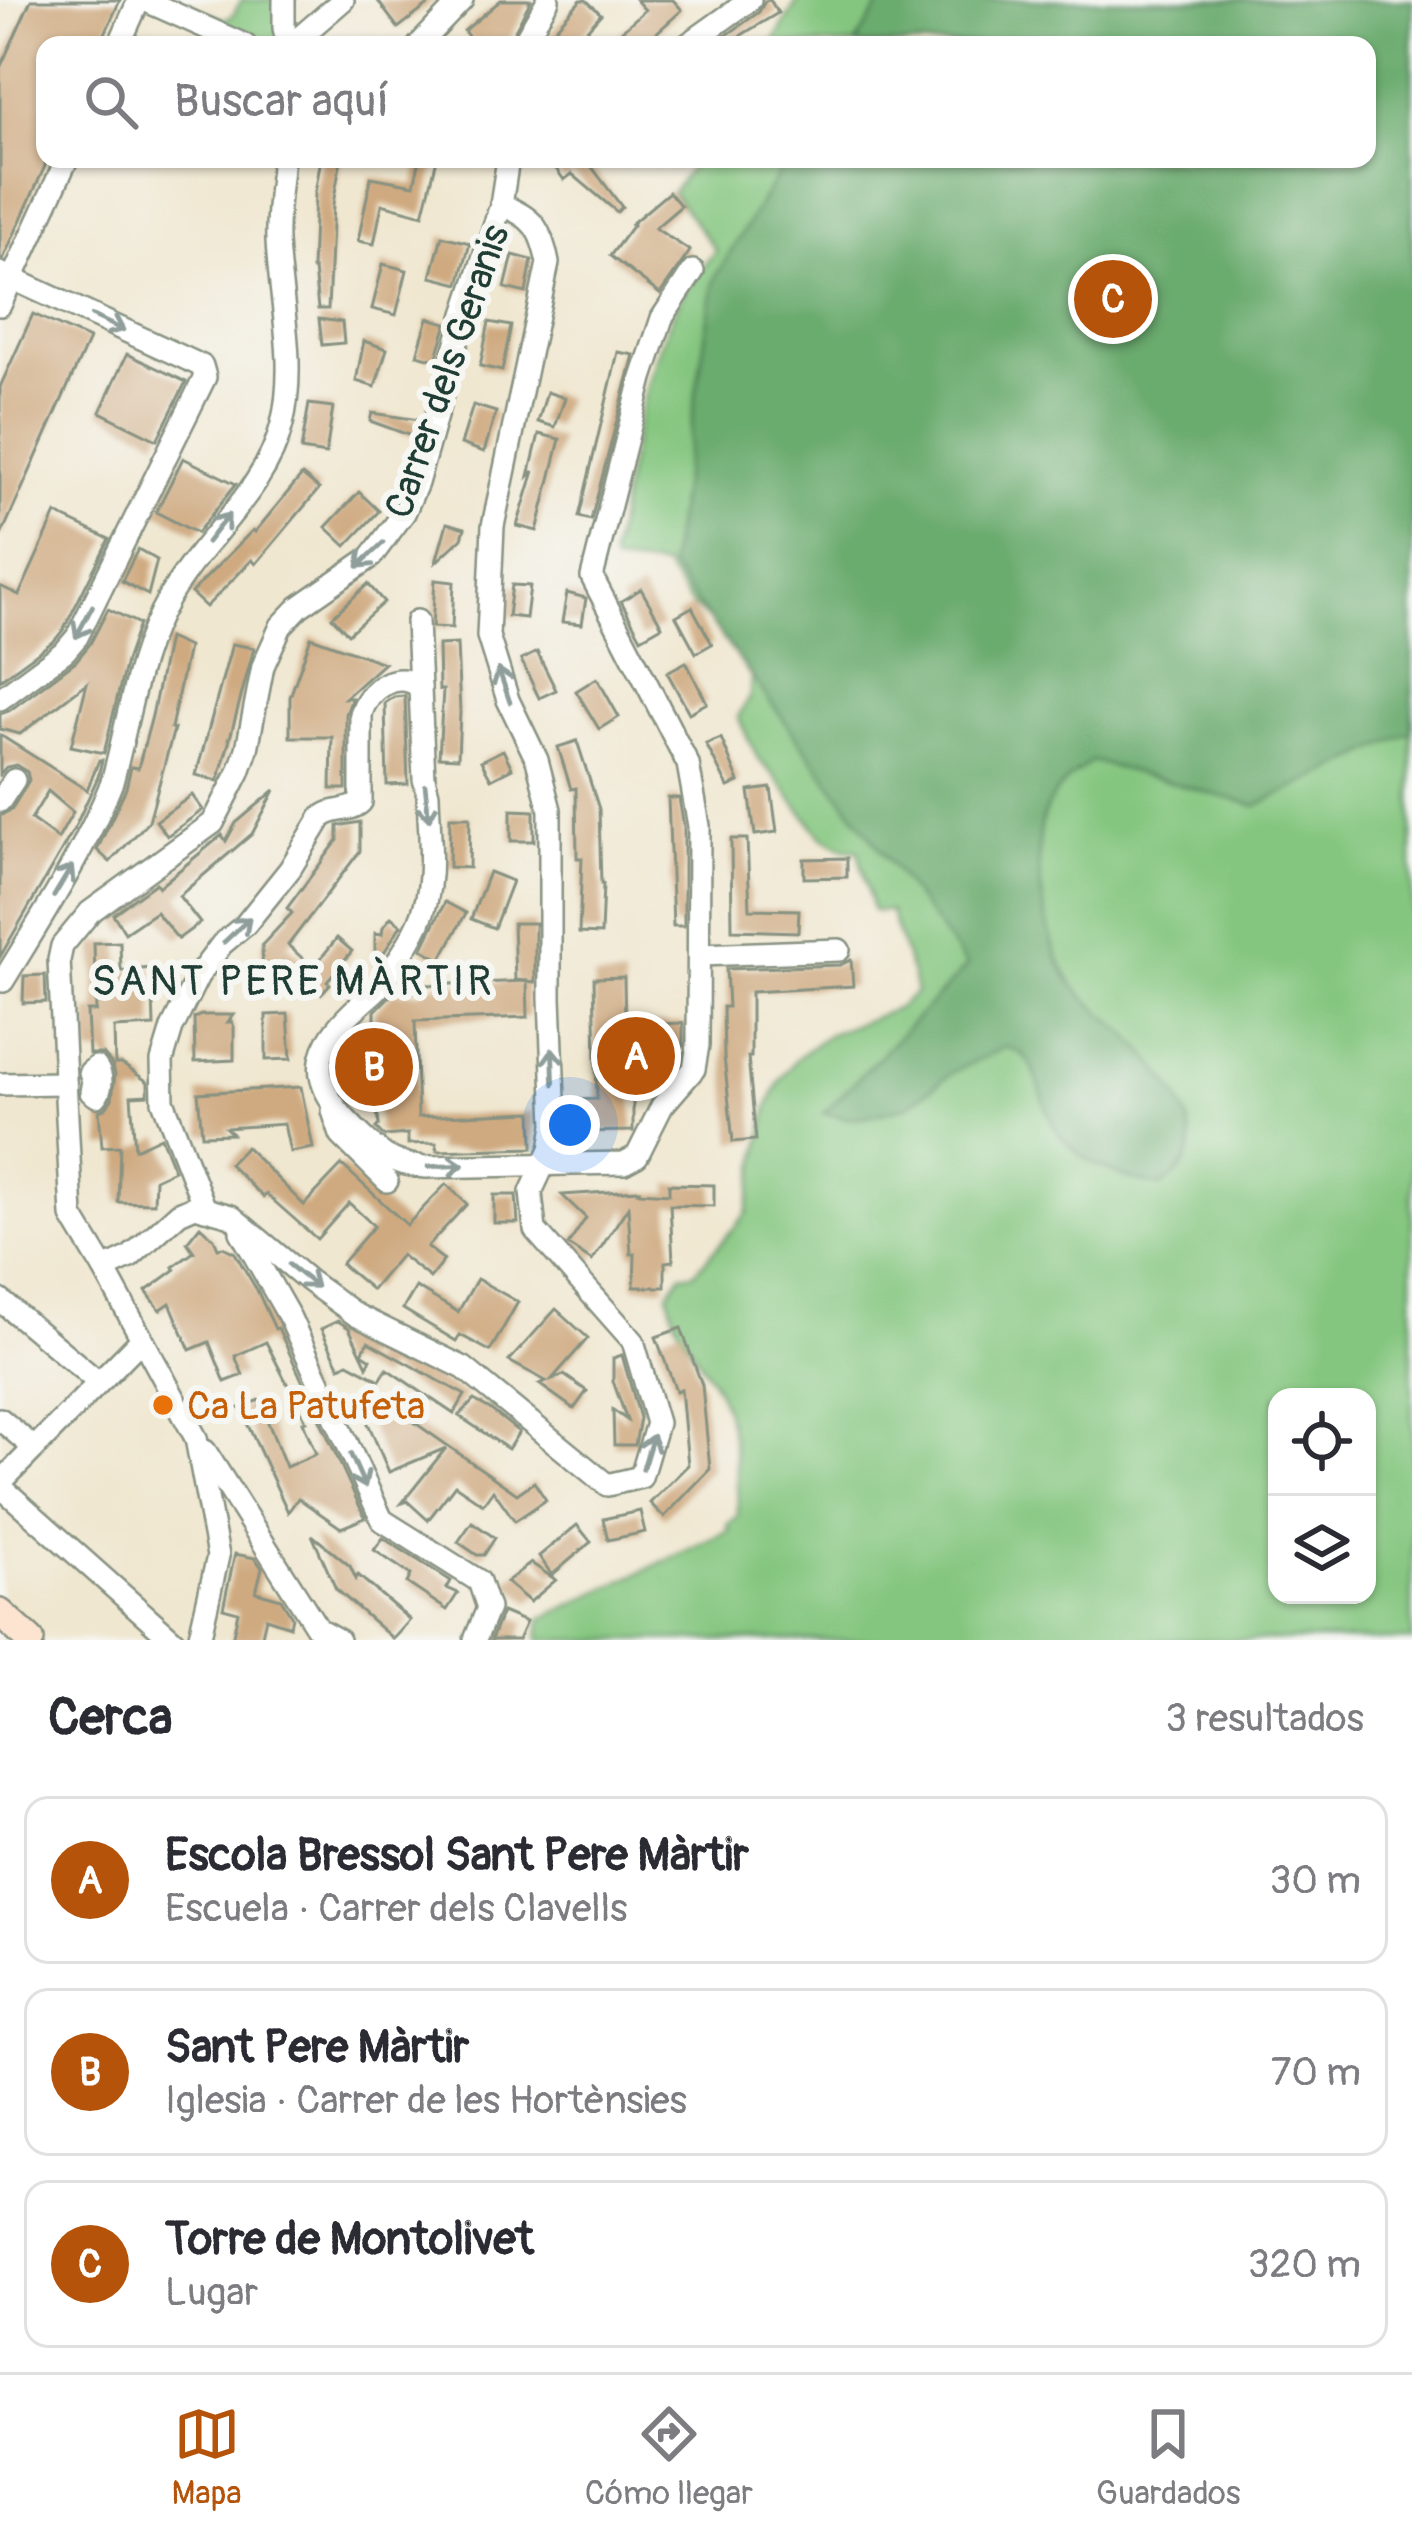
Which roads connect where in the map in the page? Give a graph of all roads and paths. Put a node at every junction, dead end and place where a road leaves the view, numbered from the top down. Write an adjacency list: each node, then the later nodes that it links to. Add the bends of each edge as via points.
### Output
1 (142, 0): 7 (street); 8 (street)
2 (284, 0): 9 (street)
3 (343, 0): 10 (street)
4 (462, 0): 11 (street)
5 (548, 0): 12 (street)
6 (750, 0): 13 (street)
7 (124, 36)
8 (224, 36)
9 (288, 36)
10 (300, 36)
11 (427, 36)
12 (527, 36)
13 (700, 36)
14 (62, 168): 19 (street)
15 (282, 168): 26 (street, one-way to 15, via 104,804 154,623 276,445 288,389 277,241)
16 (508, 168): 17 (street, Carrer dels Geranis)
17 (501, 206): 29 (street, Carrer dels Geranis, one-way to 29, via 404,513 371,557 281,626 263,666 247,749 213,823 90,911); 34 (street, Carrer dels Geranis, one-way to 17, via 555,1125 550,810 488,636 493,526 548,263 527,215)
18 (693, 271): 28 (street, via 662,318 642,378 592,577 688,764 699,826)
19 (6, 276): 20 (street); 23 (street, one-way to 23, via 202,366 205,377 77,637)
20 (0, 305)
21 (417, 621): 22 (street)
22 (420, 687): 33 (street, one-way to 33, via 429,892 407,945 321,1056); 36 (street, one-way to 22, via 164,1101 161,1067 172,1028 210,958 290,869 321,818 361,802 365,702 393,680)
23 (0, 699)
24 (14, 779): 25 (street)
25 (0, 801)
26 (27, 942): 29 (street); 30 (street)
27 (839, 950): 28 (street)
28 (700, 955): 34 (street, via 694,1069 662,1106 637,1156)
29 (58, 960): 31 (street)
30 (3, 981)
31 (65, 1083): 32 (street); 38 (street, via 71,1216)
32 (0, 1084)
33 (331, 1103): 34 (street, one-way to 34, via 396,1163); 35 (street, via 341,1135)
34 (543, 1164): 37 (street, Carrer dels Geranis, one-way to 34, via 356,1315 464,1368 607,1484 641,1477 657,1423 633,1341 535,1230 531,1192)
35 (386, 1181)
36 (205, 1209): 37 (street, Carrer dels Geranis); 38 (street, via 179,1213)
37 (232, 1216): 51 (street, one-way to 51, via 290,1318 382,1520 479,1581 488,1608)
38 (104, 1269): 40 (street)
39 (0, 1300): 41 (street)
40 (141, 1340): 41 (street); 43 (street)
41 (98, 1382): 44 (street)
42 (0, 1419): 44 (street)
43 (196, 1438): 49 (street, via 218,1556); 50 (street, via 318,1629)
44 (34, 1448): 45 (street)
45 (0, 1485): 48 (street)
46 (0, 1612): 47 (street)
47 (30, 1640)
48 (173, 1640)
49 (199, 1640)
50 (338, 1640)
51 (476, 1640)

